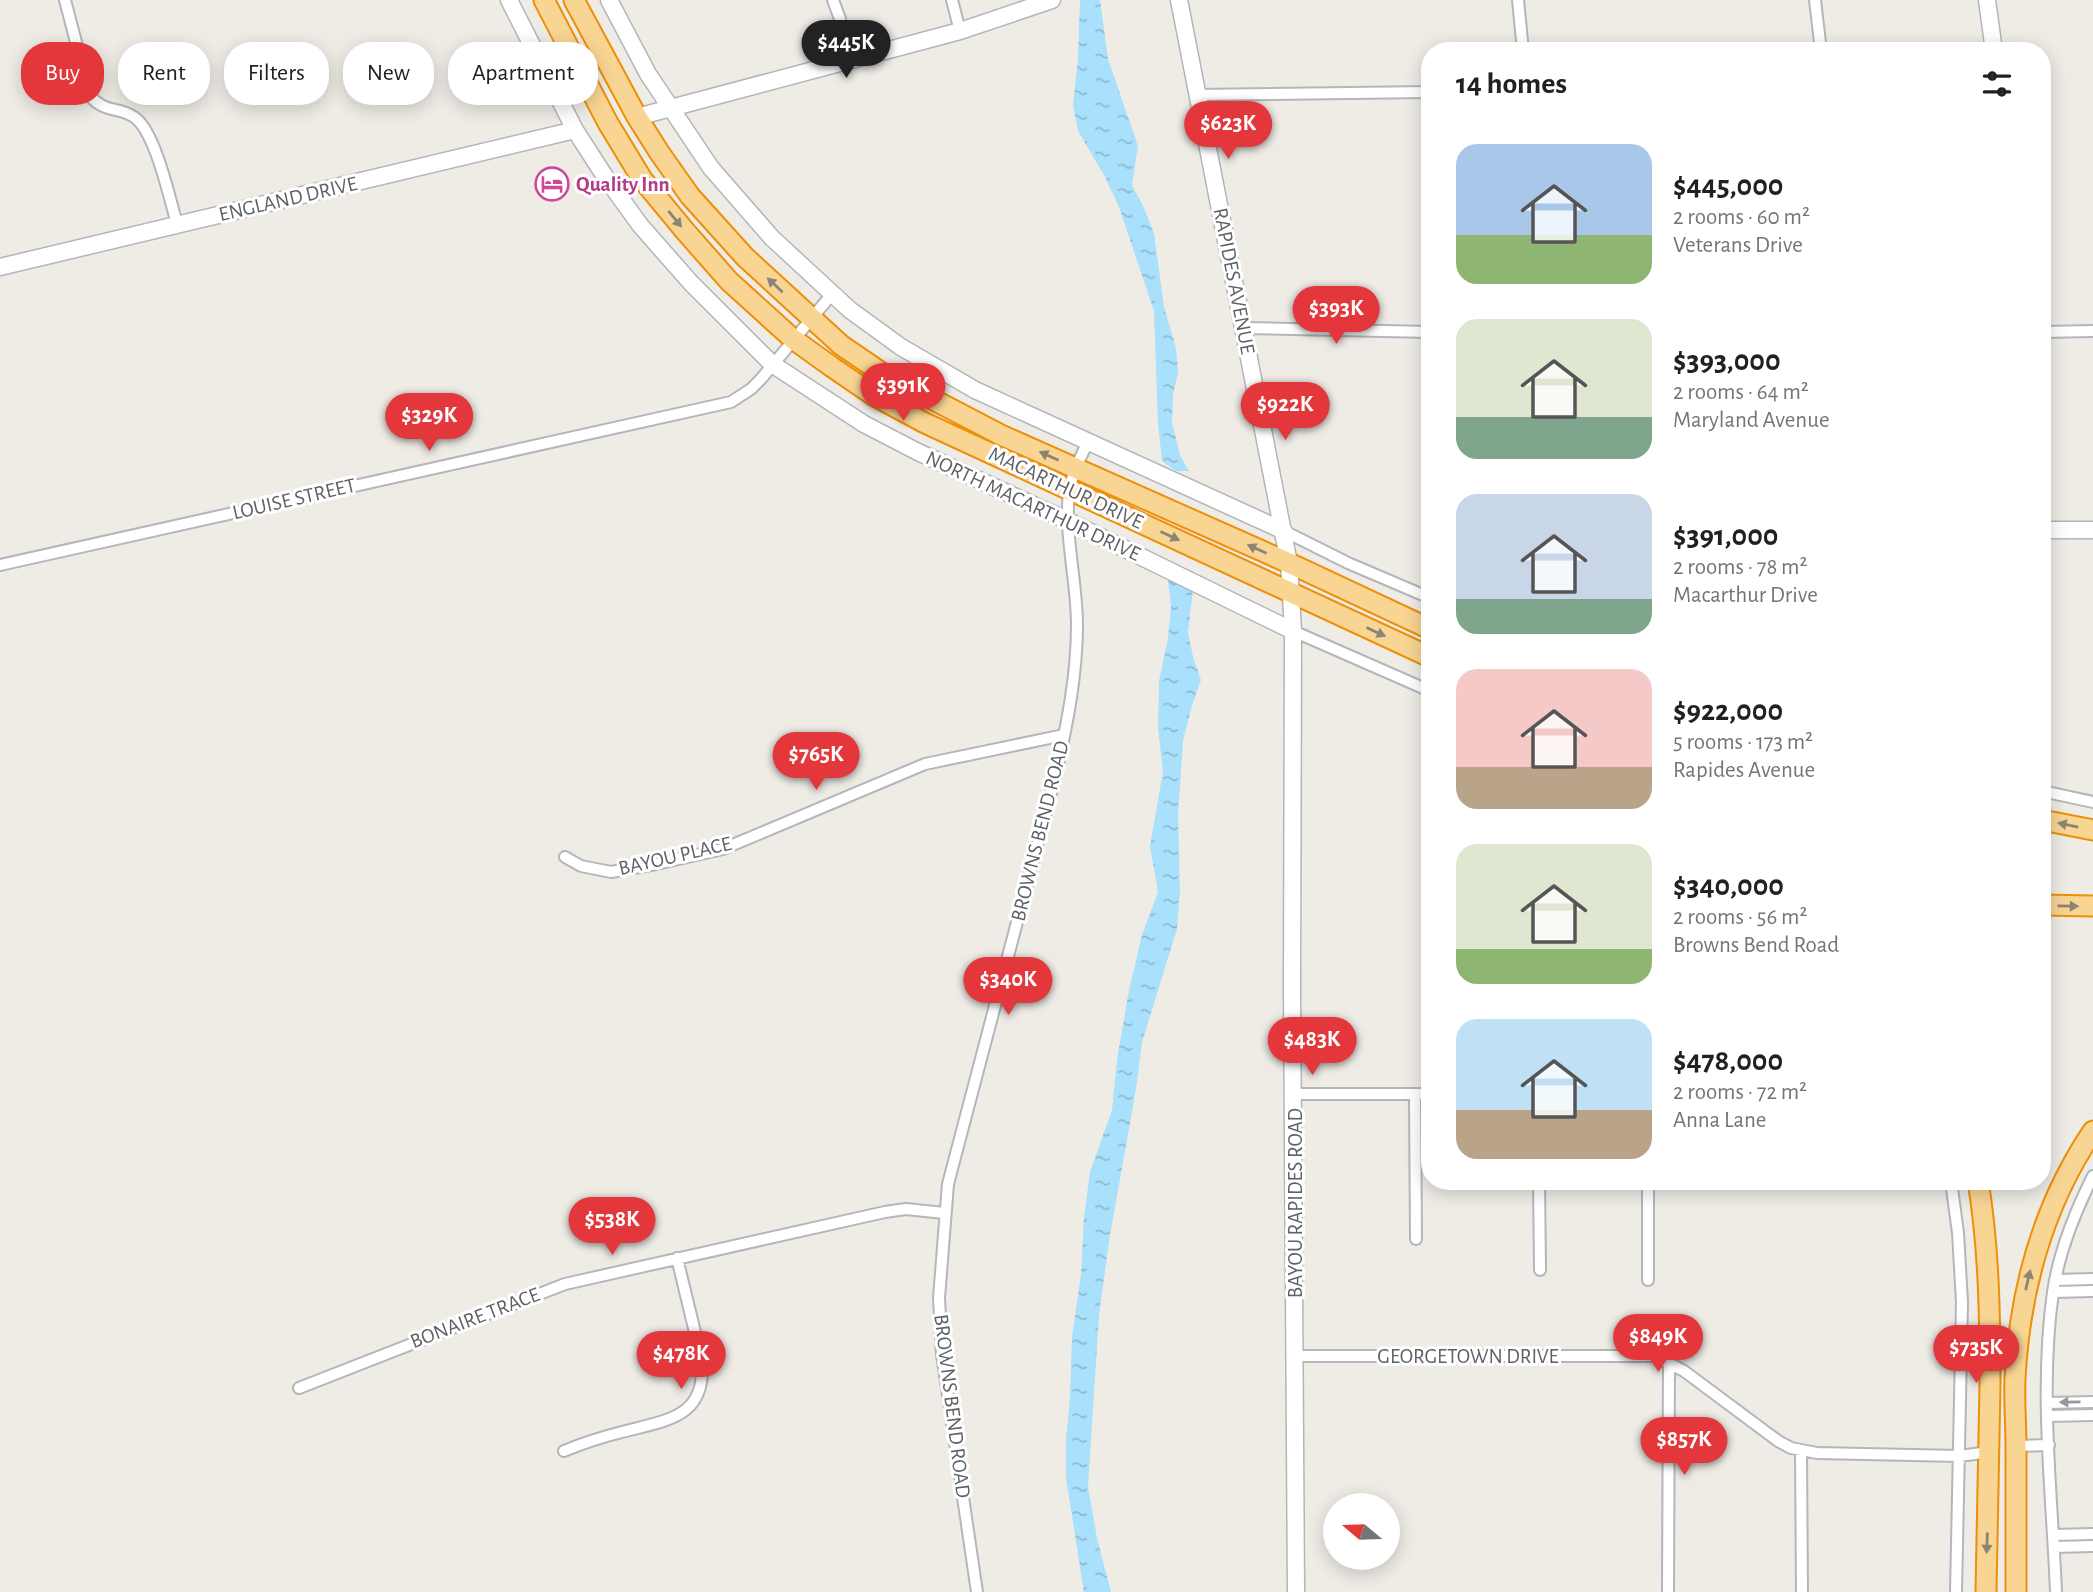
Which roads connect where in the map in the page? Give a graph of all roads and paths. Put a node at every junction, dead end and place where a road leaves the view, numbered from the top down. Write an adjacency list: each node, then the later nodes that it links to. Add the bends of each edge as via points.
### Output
1 (65, 0): 24 (street, via 90,96 97,104 141,123)
2 (509, 0): 23 (street, NORTH MACARTHUR DRIVE)
3 (544, 0): 22 (highway, MACARTHUR DRIVE)
4 (575, 0): 21 (highway, MACARTHUR DRIVE)
5 (609, 0): 20 (street)
6 (833, 0): 17 (street, via 840,19)
7 (952, 0): 13 (street)
8 (1179, 0): 19 (street, RAPIDES AVENUE)
9 (1518, 0): 14 (street)
10 (1815, 0): 15 (street)
11 (1987, 0): 16 (street)
12 (1047, 1): 13 (street)
13 (960, 31): 17 (street)
14 (1522, 42)
15 (1820, 42)
16 (1993, 42)
17 (833, 65): 20 (street)
18 (1421, 92): 19 (street)
19 (1196, 95): 28 (street, RAPIDES AVENUE)
20 (669, 108): 21 (street); 26 (street, via 733,195 787,254)
21 (637, 117): 22 (highway); 27 (highway, MACARTHUR DRIVE, one-way to 21, via 717,228)
22 (608, 123): 32 (highway, MACARTHUR DRIVE, one-way to 32, via 642,178 685,231 729,281)
23 (575, 130): 24 (street, ENGLAND DRIVE); 33 (street, NORTH MACARTHUR DRIVE, via 640,225)
24 (177, 224): 25 (street, ENGLAND DRIVE)
25 (0, 267)
26 (832, 294): 27 (street, LOUISE STREET); 34 (street, via 928,363)
27 (811, 320): 32 (street, LOUISE STREET); 35 (highway, MACARTHUR DRIVE, one-way to 27, via 904,385)
28 (1243, 328): 30 (street); 40 (street, RAPIDES AVENUE)
29 (2093, 331): 31 (street)
30 (1421, 332)
31 (2051, 332)
32 (793, 339): 33 (street, LOUISE STREET); 36 (highway, MACARTHUR DRIVE, via 914,417)
33 (772, 364): 37 (street, NORTH MACARTHUR DRIVE, via 864,424); 42 (street, LOUISE STREET, via 751,389 731,402)
34 (1088, 442): 35 (street, BROWNS BEND ROAD); 40 (street)
35 (1076, 468): 36 (street, BROWNS BEND ROAD); 41 (highway, MACARTHUR DRIVE, one-way to 35)
36 (1070, 490): 37 (street, BROWNS BEND ROAD); 43 (highway, MACARTHUR DRIVE, one-way to 43)
37 (1068, 521): 46 (street, NORTH MACARTHUR DRIVE); 49 (street, BROWNS BEND ROAD, via 1077,631)
38 (2051, 530): 39 (street)
39 (2093, 530)
40 (1284, 531): 41 (street, RAPIDES AVENUE); 44 (street)
41 (1289, 563): 43 (street, BAYOU RAPIDES ROAD); 45 (highway, MACARTHUR DRIVE)
42 (0, 565)
43 (1291, 592): 46 (street, BAYOU RAPIDES ROAD); 47 (highway, MACARTHUR DRIVE, one-way to 47)
44 (1421, 593)
45 (1421, 625)
46 (1293, 631): 48 (street); 57 (street, BAYOU RAPIDES ROAD)
47 (1421, 653)
48 (1421, 687)
49 (1064, 735): 54 (street, BAYOU PLACE, via 925,764 723,849 611,872); 66 (street, BROWNS BEND ROAD)
50 (2051, 793): 51 (street)
51 (2093, 802)
52 (2051, 822): 53 (highway, one-way to 52)
53 (2093, 831)
54 (565, 858)
55 (2051, 905): 56 (highway, one-way to 56)
56 (2093, 906)
57 (1294, 1094): 58 (street); 76 (street, BAYOU RAPIDES ROAD)
58 (1415, 1094): 59 (street); 67 (street)
59 (1421, 1094)
60 (2093, 1131): 84 (highway, one-way to 60, via 2015,1380 2026,1286 2056,1196)
61 (2093, 1175): 73 (street, via 2078,1205)
62 (1539, 1190): 70 (street)
63 (1648, 1190): 72 (street)
64 (1953, 1190): 88 (street, via 1962,1269)
65 (1979, 1190): 68 (highway)
66 (944, 1213): 69 (street, BONAIRE TRACE, via 885,1212); 92 (street, BROWNS BEND ROAD, via 939,1298 942,1355)
67 (1416, 1239)
68 (1986, 1256): 84 (highway, via 2002,1365 2004,1436 2008,1444); 87 (highway)
69 (677, 1258): 78 (street, BONAIRE TRACE, via 565,1284); 85 (street, via 701,1357 699,1392 681,1415)
70 (1540, 1270)
71 (2093, 1279): 73 (street)
72 (1648, 1280)
73 (2055, 1280): 75 (street)
74 (2093, 1291): 75 (street)
75 (2053, 1292): 80 (street)
76 (1296, 1356): 77 (street, GEORGETOWN DRIVE, via 1655,1356); 93 (street, BAYOU RAPIDES ROAD)
77 (1669, 1362): 86 (street, GEORGETOWN DRIVE, via 1778,1441); 94 (street)
78 (299, 1388)
79 (2093, 1402): 80 (street, one-way to 80)
80 (2047, 1403): 82 (street)
81 (2093, 1415): 82 (street)
82 (2048, 1416): 83 (street)
83 (2049, 1445): 84 (street); 90 (street)
84 (2016, 1446): 99 (highway)
85 (564, 1451)
86 (1801, 1451): 88 (street, GEORGETOWN DRIVE); 95 (street)
87 (1989, 1452): 88 (street, GEORGETOWN DRIVE); 97 (highway, one-way to 97); 98 (highway, via 2002,1460)
88 (1960, 1456): 96 (street)
89 (2093, 1534): 90 (street)
90 (2054, 1541): 91 (street); 100 (street)
91 (2093, 1546)
92 (977, 1592)
93 (1296, 1592)
94 (1668, 1592)
95 (1802, 1592)
96 (1956, 1592)
97 (1986, 1592)
98 (2009, 1592)
99 (2016, 1592)
100 (2056, 1592)

